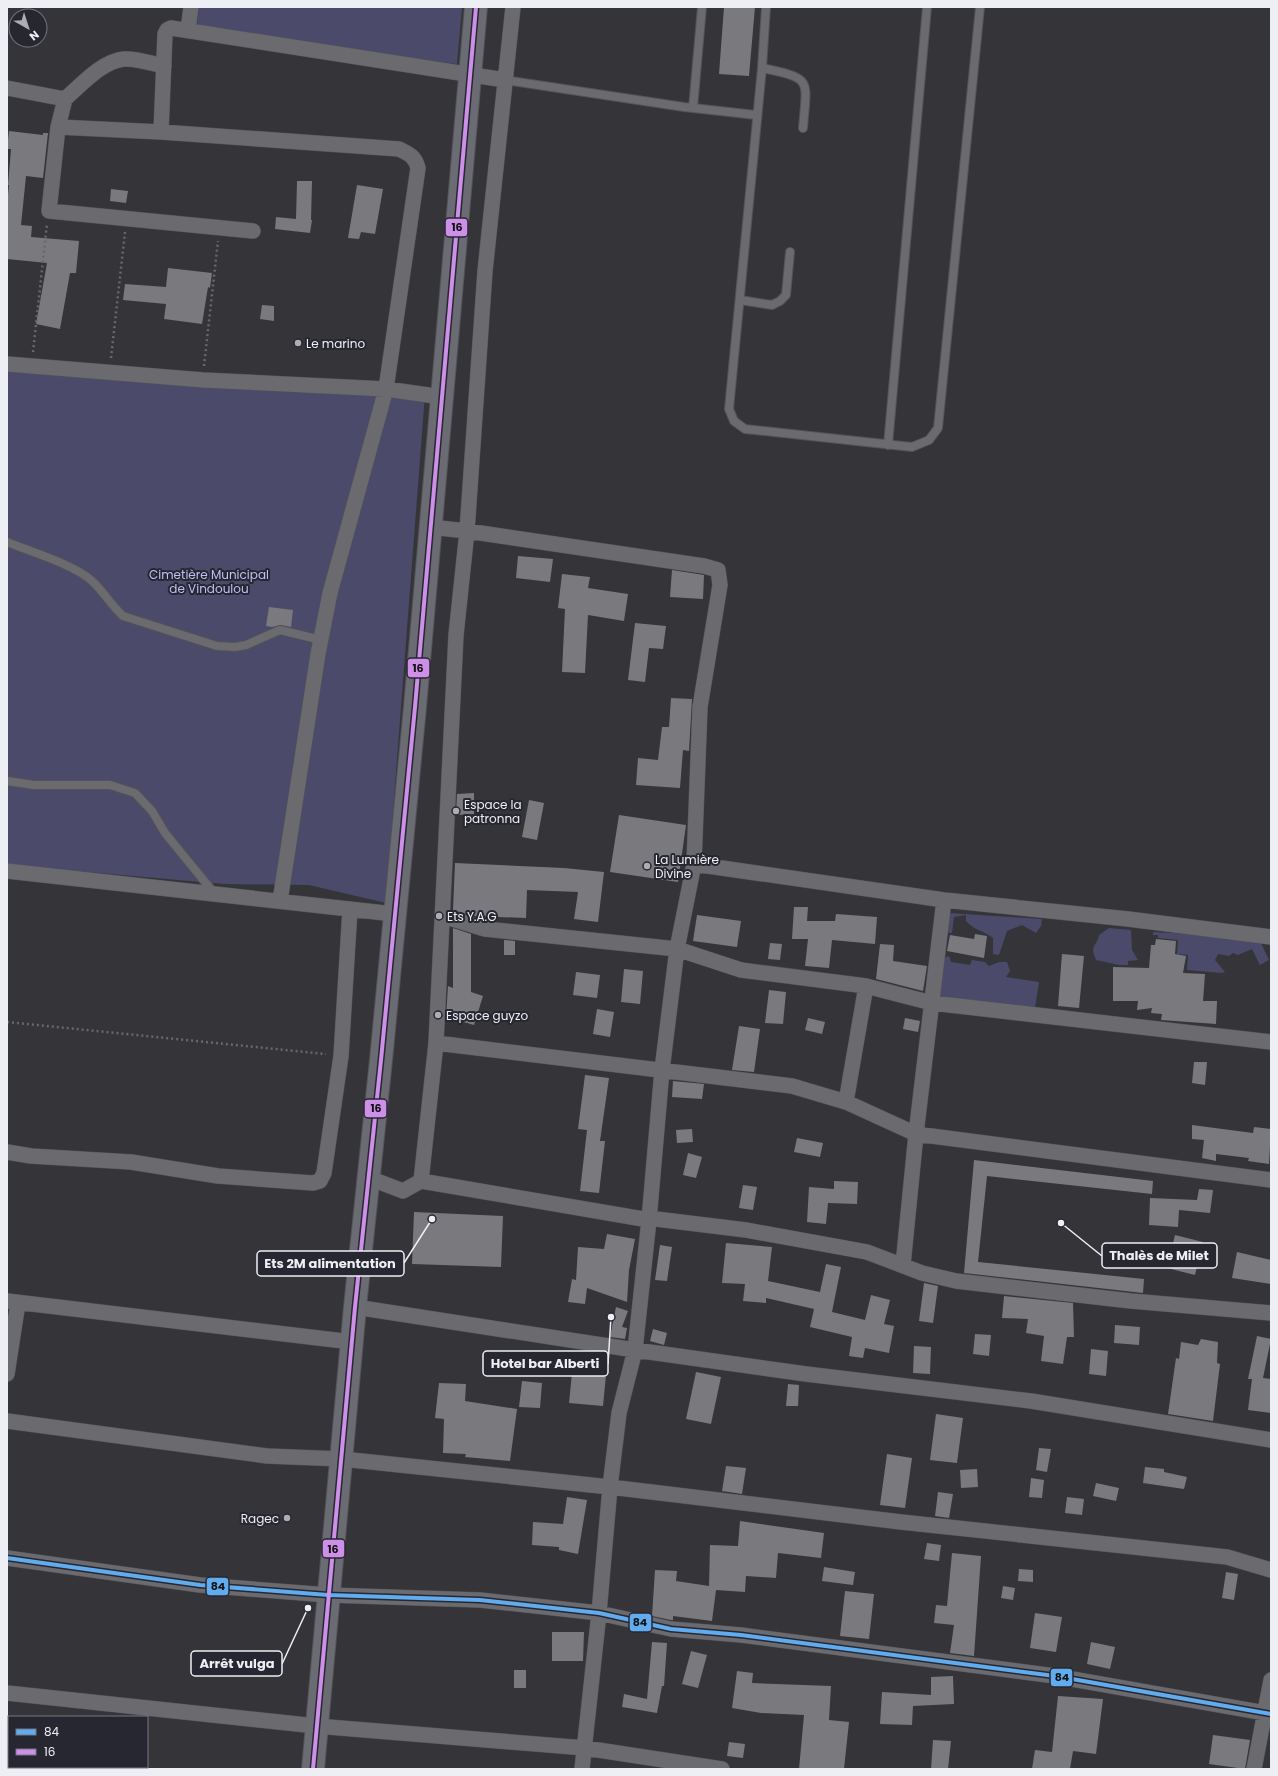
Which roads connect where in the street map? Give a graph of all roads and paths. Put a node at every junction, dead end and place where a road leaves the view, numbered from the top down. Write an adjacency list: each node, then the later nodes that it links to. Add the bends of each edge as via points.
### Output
1 (191, 7): 8 (street)
2 (476, 7): 11 (highway)
3 (513, 7): 12 (street)
4 (702, 7): 15 (lane)
5 (766, 7): 10 (lane)
6 (927, 7): 32 (lane)
7 (980, 7): 32 (lane, via 938,428 929,440 912,447)
8 (188, 30): 9 (street, via 167,30); 11 (street)
9 (164, 66): 14 (street, via 125,59 112,63); 19 (street)
10 (762, 68): 16 (lane); 18 (lane, via 795,75 803,81 806,89)
11 (471, 75): 12 (street); 31 (highway)
12 (505, 80): 15 (lane); 34 (street, via 485,271)
13 (7, 88): 14 (street)
14 (65, 99): 17 (street)
15 (693, 108): 16 (lane)
16 (756, 115): 25 (lane)
17 (58, 127): 19 (street); 20 (street)
18 (803, 128)
19 (161, 132): 30 (street, via 399,149 411,155 418,168)
20 (48, 210): 21 (street); 27 (path)
21 (126, 220): 22 (street); 28 (path)
22 (220, 227): 23 (street); 29 (path)
23 (253, 231)
24 (790, 252): 25 (lane, via 786,295 780,301 772,305)
25 (740, 300): 32 (lane, via 729,409 734,421 745,429)
26 (7, 364): 27 (street)
27 (31, 367): 28 (street)
28 (110, 372): 29 (street)
29 (203, 380): 30 (street)
30 (386, 389): 31 (street); 36 (street, via 330,593)
31 (442, 397): 33 (highway)
32 (888, 445)
33 (430, 527): 34 (street); 44 (highway)
34 (467, 531): 38 (street, via 718,570 720,585 700,707); 45 (street, via 456,635)
35 (7, 542): 36 (lane, via 81,573 93,582 123,616 217,646 235,648 280,630)
36 (321, 640): 42 (street)
37 (7, 781): 40 (lane, via 34,786 110,785 135,793 152,811 165,833)
38 (694, 864): 41 (street); 47 (street)
39 (7, 871): 40 (street)
40 (215, 894): 42 (street)
41 (944, 900): 46 (street, via 1128,918); 49 (street)
42 (280, 901): 43 (street)
43 (350, 909): 44 (street); 53 (street)
44 (394, 914): 58 (highway)
45 (442, 916): 47 (street, via 485,929); 52 (street)
46 (1271, 936)
47 (677, 950): 48 (street, via 741,970); 54 (street)
48 (866, 986): 49 (street); 55 (street)
49 (932, 1003): 51 (street); 56 (street)
50 (7, 1022): 53 (path)
51 (1271, 1042)
52 (436, 1043): 54 (street); 60 (street)
53 (341, 1056): 57 (street, via 324,1173 320,1181 313,1183 218,1176 131,1162)
54 (662, 1070): 55 (street, via 792,1086); 61 (street)
55 (846, 1102): 56 (street)
56 (916, 1134): 59 (street); 62 (street)
57 (7, 1152)
58 (369, 1178): 60 (street, via 403,1191); 64 (highway)
59 (1271, 1180)
60 (421, 1181): 61 (street)
61 (649, 1220): 62 (street, via 746,1230 867,1252); 67 (street)
62 (903, 1265): 65 (street, via 922,1273 956,1281 1131,1301)
63 (12, 1302): 66 (street); 68 (street)
64 (355, 1308): 66 (highway); 67 (street)
65 (1271, 1313)
66 (352, 1342): 71 (highway)
67 (635, 1350): 70 (street, via 813,1375 1031,1401); 72 (street, via 618,1413)
68 (7, 1374)
69 (7, 1421): 71 (street, via 267,1456)
70 (1271, 1440)
71 (342, 1459): 72 (street); 75 (highway)
72 (610, 1487): 74 (street, via 1227,1557); 76 (street)
73 (7, 1558): 75 (street, via 200,1585)
74 (1271, 1570)
75 (328, 1594): 76 (street, via 480,1600); 80 (highway)
76 (599, 1614): 79 (street, via 671,1628 1055,1676); 81 (street)
77 (1271, 1680): 79 (street)
78 (7, 1693): 80 (street)
79 (1268, 1714): 85 (street)
80 (316, 1726): 81 (street); 82 (highway)
81 (585, 1748): 83 (street); 84 (street)
82 (313, 1769)
83 (582, 1769)
84 (722, 1769)
85 (1254, 1769)

